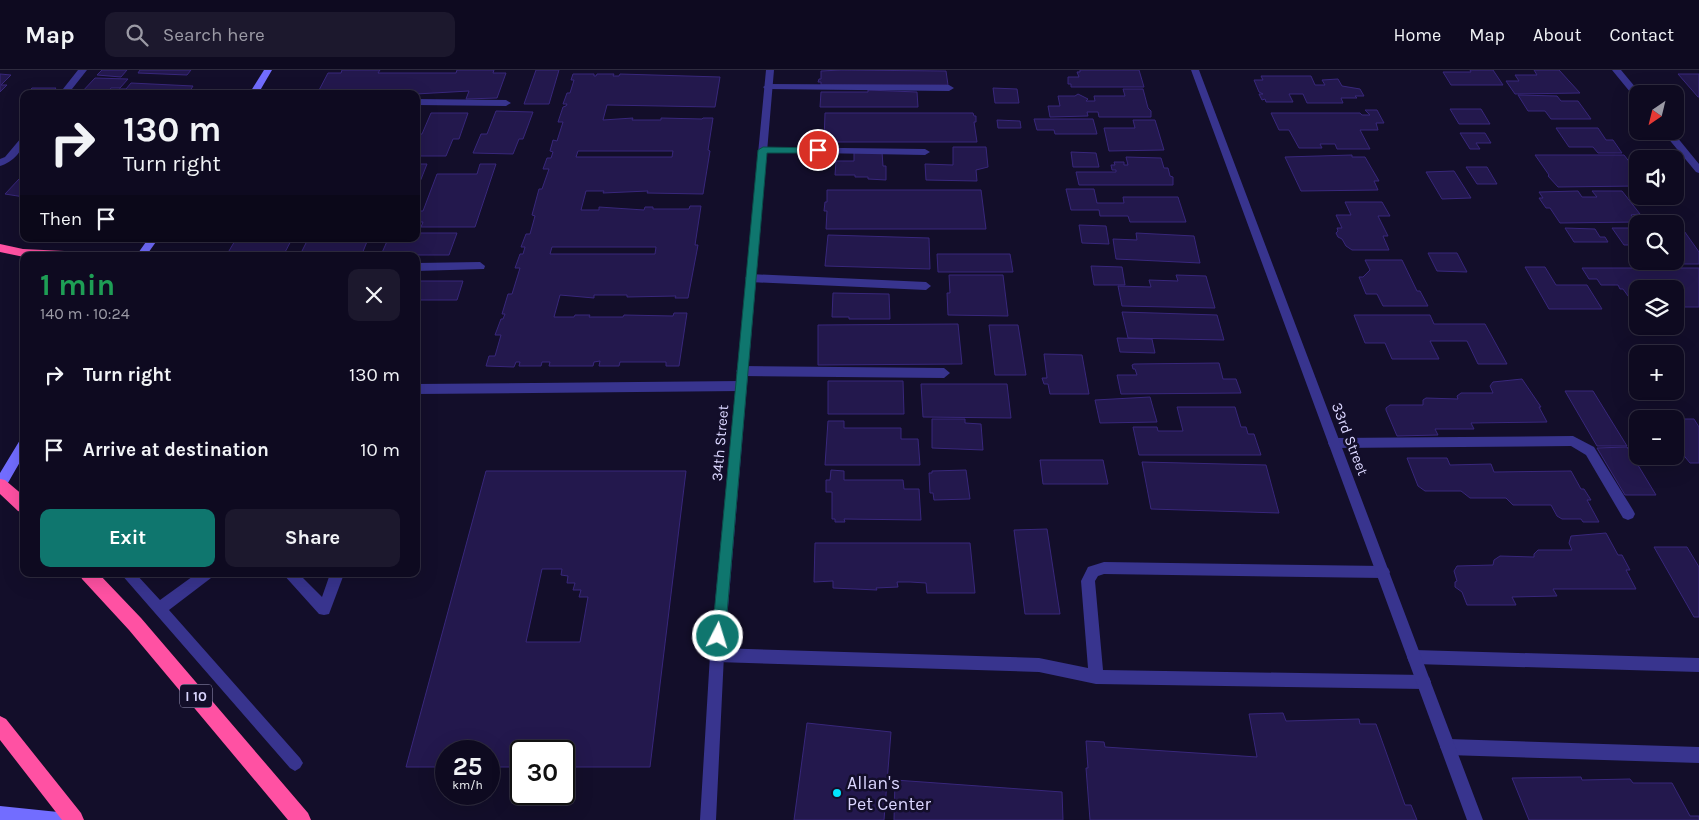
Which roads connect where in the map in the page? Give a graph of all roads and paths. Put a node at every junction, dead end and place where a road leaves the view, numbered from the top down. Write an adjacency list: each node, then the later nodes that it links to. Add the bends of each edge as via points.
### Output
1 (83, 70): 9 (street)
2 (268, 70): 10 (main road)
3 (770, 70): 7 (street, 34th Street)
4 (1195, 70): 29 (street, 33rd Street)
5 (1616, 70): 6 (street)
6 (1629, 85)
7 (768, 87): 8 (street); 15 (street, 34th Street)
8 (950, 88)
9 (66, 90)
10 (256, 90)
11 (420, 102): 12 (street)
12 (506, 103)
13 (1674, 140): 18 (street)
14 (20, 145): 17 (street)
15 (763, 150): 16 (street); 23 (street, 34th Street)
16 (924, 152)
17 (0, 163)
18 (1699, 170)
19 (0, 248): 20 (highway)
20 (20, 252)
21 (480, 266): 22 (street)
22 (420, 267)
23 (750, 278): 24 (street); 25 (street, 34th Street)
24 (926, 286)
25 (742, 371): 26 (street); 27 (street, 34th Street)
26 (944, 373)
27 (741, 386): 28 (street); 41 (street, 34th Street)
28 (420, 388)
29 (1334, 443): 33 (street, via 1573,441 1590,450); 34 (street, 33rd Street)
30 (20, 451): 31 (main road)
31 (0, 484): 32 (highway)
32 (20, 502)
33 (1628, 514)
34 (1383, 572): 42 (street, 33rd Street); 44 (street, via 1104,568 1093,571 1088,581)
35 (91, 577): 53 (highway, I 10, via 136,624)
36 (131, 577): 40 (street)
37 (202, 577): 40 (street)
38 (293, 577): 39 (street, via 324,609)
39 (337, 577)
40 (159, 609): 49 (street)
41 (716, 655): 44 (street, via 1039,665); 54 (street, 34th Street)
42 (1414, 657): 43 (street); 45 (street, 33rd Street)
43 (1699, 665)
44 (1096, 677): 45 (street)
45 (1424, 682): 47 (street, 33rd Street)
46 (0, 725): 52 (highway)
47 (1448, 747): 48 (street); 55 (street, 33rd Street)
48 (1699, 755)
49 (295, 764)
50 (0, 814): 51 (main road)
51 (58, 820)
52 (74, 820)
53 (301, 820)
54 (708, 820)
55 (1475, 820)

